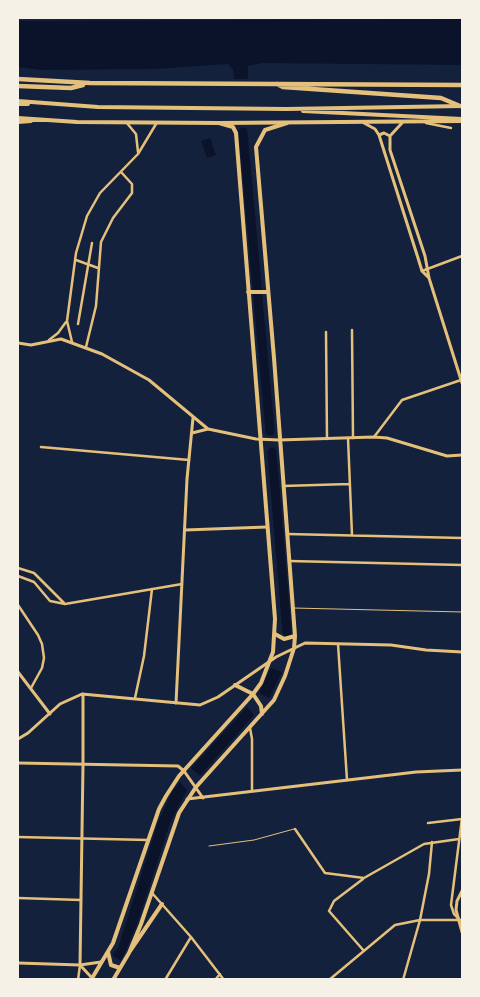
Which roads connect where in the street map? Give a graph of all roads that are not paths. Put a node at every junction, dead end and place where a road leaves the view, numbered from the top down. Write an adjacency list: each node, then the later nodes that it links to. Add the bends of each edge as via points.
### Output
1 (18, 79): 3 (highway)
2 (273, 82): 3 (highway); 4 (highway); 7 (highway, via 283,87 441,98)
3 (90, 83): 5 (highway, via 71,88)
4 (462, 85)
5 (18, 86)
6 (18, 102): 8 (main road)
7 (461, 106): 8 (main road)
8 (286, 109): 11 (main road)
9 (18, 118): 10 (main road)
10 (46, 119): 12 (main road); 13 (main road)
11 (462, 120): 19 (main road)
12 (18, 122)
13 (126, 122): 14 (main road); 23 (street, via 136,134)
14 (157, 122): 15 (main road); 23 (street)
15 (219, 123): 16 (main road); 38 (main road, via 233,127 236,133)
16 (287, 123): 17 (main road); 39 (main road, via 265,130 256,147)
17 (364, 123): 18 (main road); 21 (main road)
18 (402, 123): 19 (main road); 22 (main road)
19 (426, 123): 20 (street)
20 (451, 128)
21 (379, 135): 22 (main road); 25 (main road)
22 (390, 136): 26 (main road, via 390,150)
23 (138, 154): 24 (street)
24 (121, 172): 32 (street, via 100,193 87,216); 34 (street, via 132,184 132,193 105,230)
25 (393, 178): 26 (main road); 28 (main road)
26 (402, 183): 27 (main road); 28 (main road)
27 (404, 192): 29 (main road); 35 (main road)
28 (397, 193): 29 (main road)
29 (400, 204): 36 (main road)
30 (92, 244): 33 (street)
31 (462, 256): 35 (street)
32 (75, 260): 33 (street); 40 (street)
33 (87, 264): 34 (street); 41 (street)
34 (98, 268): 47 (street, via 96,306)
35 (429, 269): 36 (street); 37 (main road)
36 (422, 271): 37 (main road)
37 (429, 278): 48 (main road)
38 (248, 292): 39 (main road); 55 (main road)
39 (268, 292): 57 (main road)
40 (67, 321): 44 (street); 45 (street)
41 (78, 324)
42 (352, 330): 54 (street)
43 (326, 332): 56 (street)
44 (49, 340): 45 (main road); 46 (main road, via 31,345)
45 (72, 342): 47 (main road)
46 (18, 343)
47 (86, 347): 49 (main road, via 150,380)
48 (462, 382): 52 (street, via 402,400)
49 (193, 418): 50 (main road); 51 (main road)
50 (208, 429): 51 (main road); 55 (main road)
51 (192, 433): 60 (main road)
52 (374, 437): 54 (main road); 59 (main road, via 446,456)
53 (348, 438): 54 (main road); 56 (main road); 61 (street)
54 (353, 438)
55 (260, 439): 57 (main road); 63 (main road)
56 (327, 439): 57 (main road)
57 (279, 440): 62 (main road)
58 (41, 447): 60 (street)
59 (462, 455)
60 (189, 460): 64 (main road)
61 (349, 484): 62 (street); 66 (street)
62 (282, 486): 65 (main road)
63 (267, 527): 64 (main road); 78 (main road)
64 (185, 530): 72 (main road)
65 (287, 534): 66 (street); 68 (main road)
66 (352, 535): 67 (street)
67 (462, 538)
68 (289, 561): 69 (street); 76 (main road)
69 (462, 565)
70 (18, 568): 74 (street, via 34,573)
71 (18, 576): 74 (street, via 34,582 50,601)
72 (182, 584): 73 (street); 90 (main road)
73 (152, 588): 74 (street); 89 (street)
74 (65, 604)
75 (18, 606): 86 (street, via 38,634 43,651 42,668)
76 (292, 608): 77 (lane); 79 (main road)
77 (462, 612)
78 (275, 634): 79 (main road, via 282,639); 83 (main road)
79 (295, 636): 81 (main road)
80 (338, 642): 81 (main road, via 305,643); 82 (main road); 99 (street)
81 (294, 648): 83 (main road); 92 (main road, via 274,700)
82 (462, 652)
83 (270, 661): 85 (main road); 88 (main road)
84 (18, 672): 86 (main road)
85 (235, 685): 88 (main road); 90 (main road, via 200,705)
86 (30, 689): 91 (main road)
87 (83, 694): 89 (main road); 91 (main road, via 69,698); 96 (main road)
88 (253, 694): 92 (main road); 98 (main road)
89 (135, 698): 90 (main road)
90 (176, 703)
91 (50, 714): 94 (main road)
92 (262, 715): 93 (main road)
93 (250, 727): 100 (main road); 101 (street)
94 (18, 739)
95 (18, 763): 96 (main road)
96 (83, 765): 98 (main road, via 178,766); 108 (main road)
97 (462, 770): 99 (main road)
98 (184, 771): 100 (main road); 110 (main road, via 159,809)
99 (347, 780): 101 (main road)
100 (196, 787): 102 (main road); 103 (main road)
101 (252, 791): 102 (main road)
102 (203, 798): 103 (main road)
103 (187, 799): 115 (main road, via 179,813)
104 (462, 819): 105 (street); 109 (street)
105 (428, 823)
106 (295, 829): 112 (lane, via 254,840); 113 (street, via 325,873)
107 (18, 838): 108 (street)
108 (82, 838): 110 (street); 117 (main road)
109 (459, 839): 111 (street); 120 (street, via 451,898)
110 (148, 840): 125 (main road, via 120,926)
111 (432, 842): 113 (street); 119 (street)
112 (209, 846)
113 (364, 878): 124 (street, via 334,901 329,911)
114 (462, 891): 120 (main road, via 456,905)
115 (152, 893): 118 (street); 126 (main road)
116 (18, 898): 117 (street)
117 (80, 900): 129 (main road)
118 (162, 904): 123 (street); 126 (main road)
119 (420, 920): 120 (street); 124 (street, via 395,925); 139 (street)
120 (458, 920): 121 (street); 122 (main road)
121 (462, 922)
122 (462, 932)
123 (191, 937): 131 (street); 135 (street)
124 (364, 951): 138 (street)
125 (108, 952): 127 (main road); 130 (main road, via 111,965)
126 (129, 953): 130 (main road)
127 (102, 962): 129 (main road); 132 (main road)
128 (18, 964): 129 (main road)
129 (80, 965): 132 (main road); 133 (street)
130 (120, 968): 134 (main road)
131 (220, 974): 136 (street); 137 (street)
132 (92, 979)
133 (78, 980)
134 (113, 980)
135 (165, 980)
136 (215, 980)
137 (224, 980)
138 (329, 980)
139 (403, 980)

